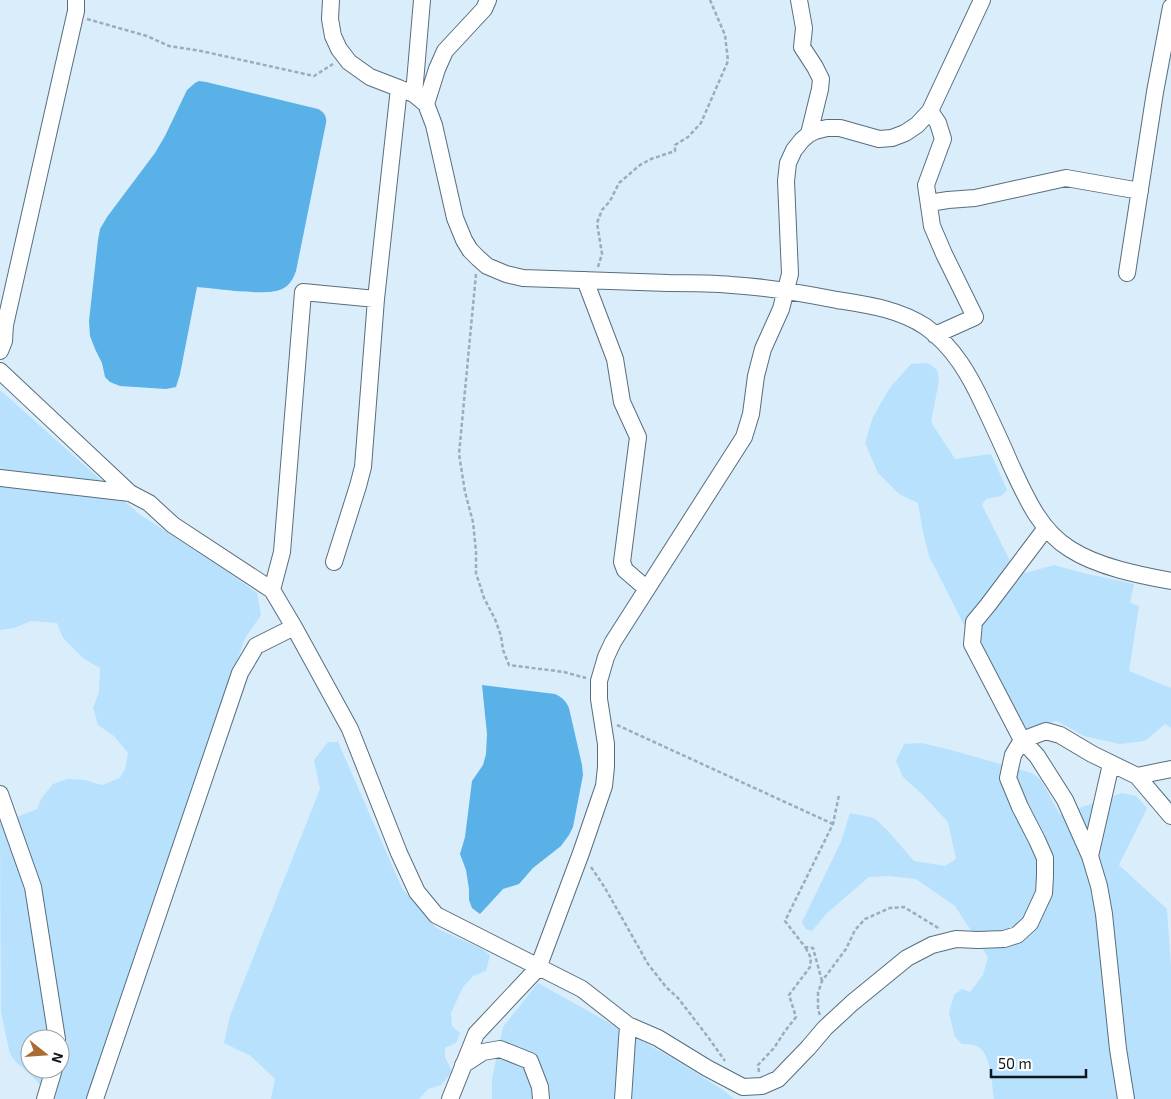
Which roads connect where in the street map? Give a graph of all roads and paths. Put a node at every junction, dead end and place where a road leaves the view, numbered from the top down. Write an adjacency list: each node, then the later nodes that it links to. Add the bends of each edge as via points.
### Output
1 (331, 0): 9 (street, via 333,36)
2 (422, 0): 10 (street)
3 (488, 0): 10 (street, via 484,9 445,51 437,69)
4 (710, 0): 17 (path, via 725,35 728,61 701,123 675,145 675,151 640,165 618,183 597,222 602,254)
5 (799, 0): 12 (street, via 804,28 802,47 821,78)
6 (982, 0): 11 (street)
7 (76, 8): 9 (path, via 169,46 314,76); 21 (street)
8 (1171, 8): 13 (street)
9 (346, 57): 10 (street, via 370,77)
10 (413, 95): 15 (street, via 434,125 455,218 464,240); 19 (street)
11 (930, 110): 12 (street, via 917,126 892,138 879,139 840,128); 14 (street, via 943,139 926,185)
12 (809, 134): 18 (street, via 794,150 788,163 790,274)
13 (1140, 191): 14 (street, via 1066,178 976,198); 16 (street)
14 (929, 203): 20 (street, via 932,226 975,317)
15 (478, 258): 17 (street, via 487,266 523,278); 31 (path, via 460,454 473,522 476,573 495,618 509,665 564,672)
16 (1127, 273)
17 (590, 280): 18 (street); 28 (street, via 615,359 622,402 638,437 622,562 625,570)
18 (786, 290): 20 (street, via 886,308 909,317); 28 (street, via 763,350 744,437)
19 (376, 299): 26 (street, via 363,466); 29 (street, via 303,292 282,552)
20 (935, 335): 25 (street, via 966,370 1025,495)
21 (0, 351)
22 (0, 372): 24 (street)
23 (0, 478): 24 (street)
24 (130, 492): 29 (street, via 149,503 173,525)
25 (1046, 528): 27 (street, via 1070,550 1100,563); 33 (street, via 974,622 972,644)
26 (334, 562)
27 (1171, 581)
28 (647, 589): 31 (street, via 613,642)
29 (272, 590): 30 (street)
30 (294, 627): 45 (street, via 350,729 417,892 436,915); 55 (street, via 256,646 240,673)
31 (599, 681): 32 (street)
32 (602, 718): 40 (path); 41 (street, via 606,744 604,786)
33 (1022, 740): 34 (street, via 1046,731 1060,734); 42 (street, via 1037,756 1065,800); 43 (street, via 1012,756 1008,778 1045,858 1044,893 1030,923 1017,935 1004,939)
34 (1111, 764): 36 (street); 42 (street)
35 (1171, 769): 36 (street)
36 (1137, 776): 39 (street)
37 (0, 794): 49 (street, via 33,887)
38 (839, 795): 40 (path)
39 (1171, 816)
40 (833, 824): 44 (path, via 785,921)
41 (581, 853): 45 (street); 51 (path, via 648,964 678,998)
42 (1090, 856): 59 (street, via 1104,914)
43 (956, 939): 46 (path, via 904,907 890,908 865,919); 48 (street, via 932,945 907,958)
44 (805, 947): 46 (path, via 813,948); 53 (path, via 811,958 810,967 788,994 796,1017 758,1065)
45 (538, 968): 47 (street, via 582,989); 50 (street, via 476,1034)
46 (822, 981): 48 (path, via 818,1010)
47 (628, 1025): 53 (street, via 658,1038 743,1087); 58 (street)
48 (825, 1028): 53 (street, via 778,1079)
49 (55, 1029)
50 (463, 1065): 56 (street); 57 (street, via 483,1052 500,1049 530,1061)
51 (728, 1066)
52 (51, 1079): 54 (street)
53 (762, 1086)
54 (45, 1099)
55 (95, 1099)
56 (450, 1099)
57 (541, 1099)
58 (623, 1099)
59 (1126, 1099)

